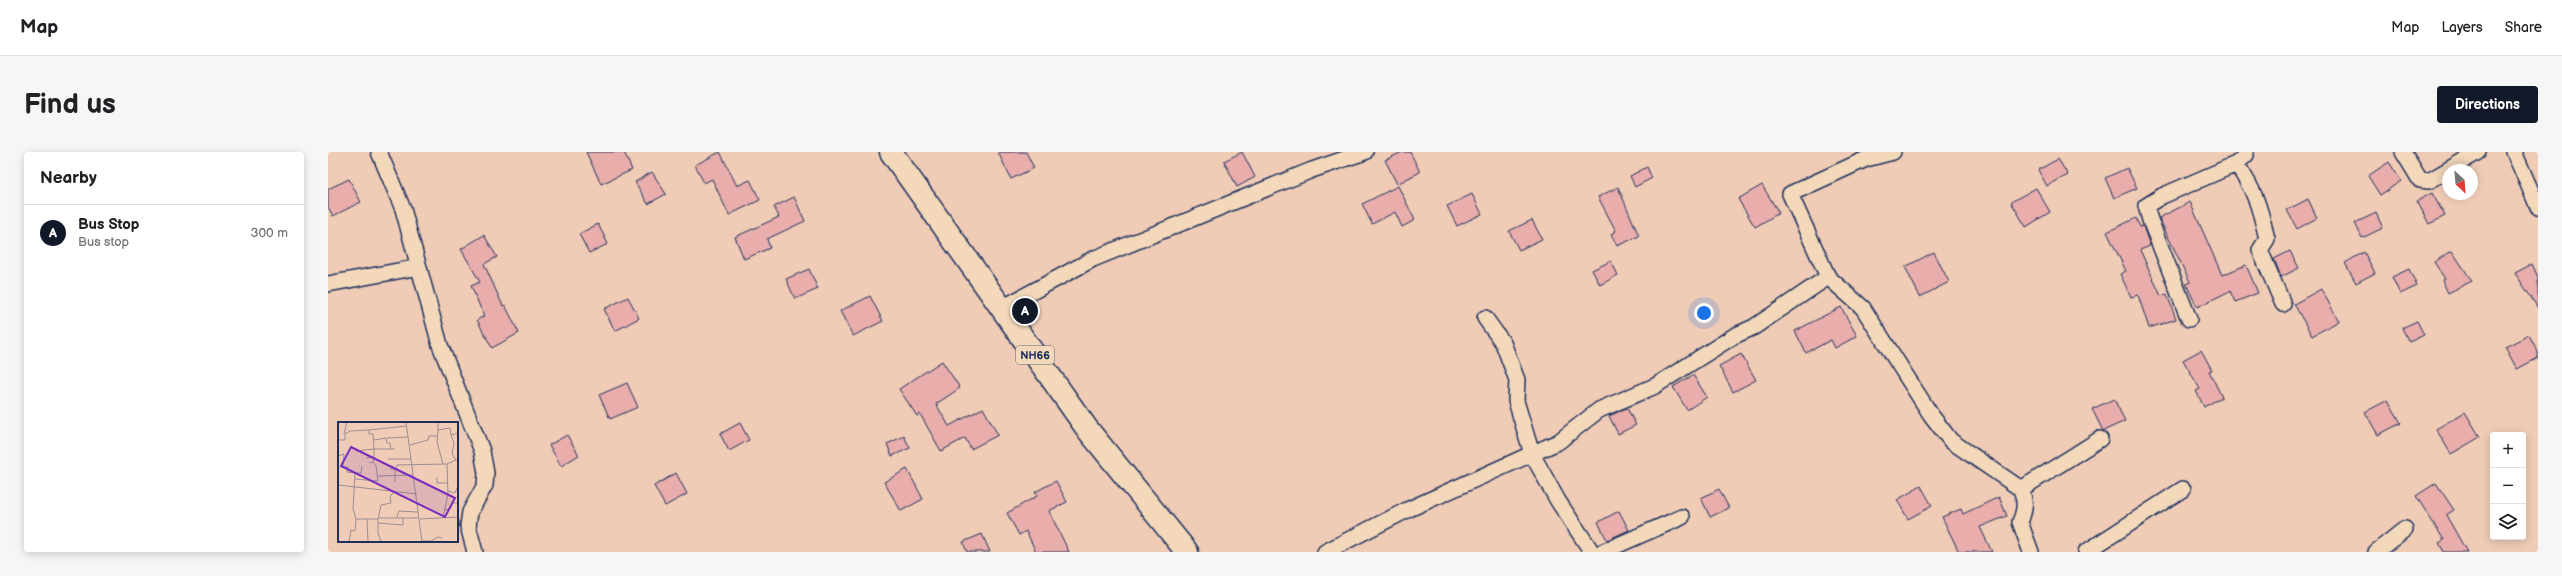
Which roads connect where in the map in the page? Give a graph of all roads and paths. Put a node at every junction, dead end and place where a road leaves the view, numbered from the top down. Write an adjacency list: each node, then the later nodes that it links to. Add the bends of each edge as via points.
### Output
1 (379, 152): 10 (street, via 404,209)
2 (891, 152): 14 (highway, NH66)
3 (1365, 152): 14 (street, via 1312,170 1094,259)
4 (1893, 152): 11 (street, via 1866,159 1790,194)
5 (2403, 152): 6 (street, via 2420,180 2424,181 2429,181)
6 (2478, 152)
7 (2514, 152): 9 (street)
8 (2245, 156): 13 (street, via 2250,183 2258,200 2267,239 2260,250); 16 (street, via 2146,206)
9 (2538, 207)
10 (419, 267): 12 (street); 23 (street, via 440,345 482,450 486,473 485,485 470,512 468,526)
11 (1828, 277): 18 (street, via 1754,327 1734,336 1655,386 1599,410 1558,442); 20 (street, via 1863,308 1931,415 1951,441)
12 (328, 284)
13 (2283, 304)
14 (1002, 308): 24 (highway, NH66, via 1088,430)
15 (1485, 318): 18 (street, via 1503,343 1517,380 1516,401)
16 (2189, 319)
17 (2100, 439): 20 (street)
18 (1532, 454): 25 (street, via 1407,510); 26 (street, via 1558,501)
19 (2183, 488): 29 (street)
20 (2021, 489): 28 (street, via 2025,498 2025,510 2020,522)
21 (1682, 517): 27 (street)
22 (2405, 529): 30 (street)
23 (475, 552)
24 (1187, 552)
25 (1325, 552)
26 (1592, 552)
27 (1602, 552)
28 (2031, 552)
29 (2086, 552)
30 (2376, 552)

